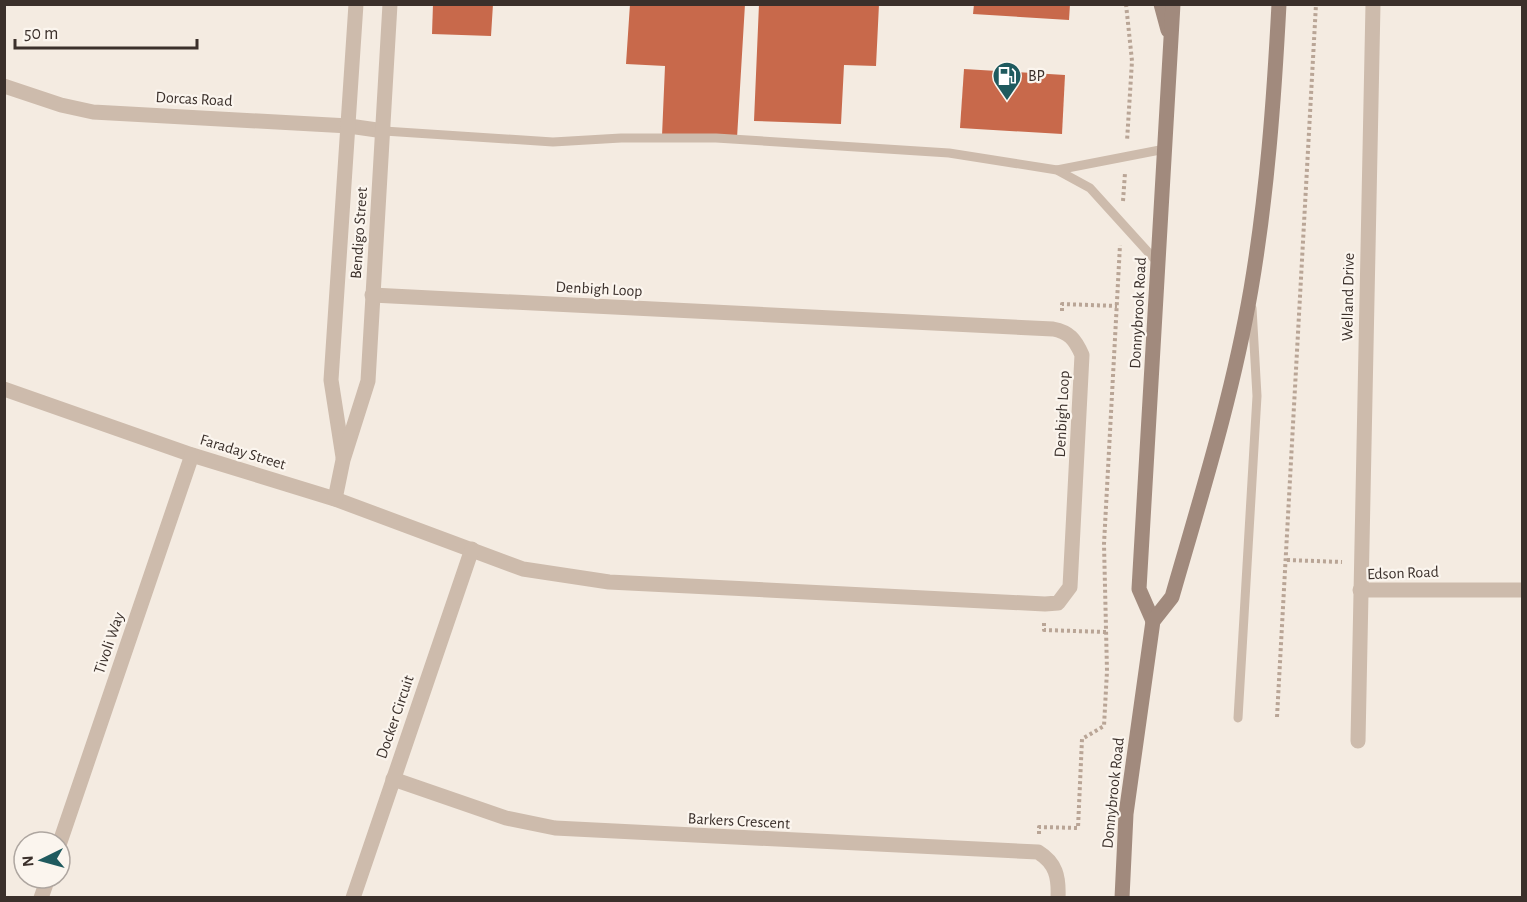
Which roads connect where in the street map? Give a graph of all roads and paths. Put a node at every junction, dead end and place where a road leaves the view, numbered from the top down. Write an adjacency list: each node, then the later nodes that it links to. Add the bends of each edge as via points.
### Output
1 (356, 4): 11 (street, Bendigo Street)
2 (390, 4): 12 (street, Bendigo Street)
3 (1126, 4): 14 (path, via 1132,61)
4 (1161, 4): 9 (main road)
5 (1173, 4): 9 (main road, Donnybrook Road)
6 (1279, 4): 18 (main road, via 1266,196)
7 (1316, 4): 27 (path)
8 (1374, 4): 28 (street, Welland Drive)
9 (1171, 41): 13 (main road, Donnybrook Road)
10 (4, 86): 11 (street, Dorcas Road, via 93,112)
11 (349, 126): 12 (street, Dorcas Road); 24 (street, Bendigo Street, via 331,380)
12 (384, 131): 15 (lane, via 553,142 717,138 949,153); 19 (street, Bendigo Street)
13 (1165, 150): 14 (lane); 17 (main road, Donnybrook Road)
14 (1126, 157): 15 (lane); 16 (path)
15 (1057, 170): 16 (lane, via 1090,188)
16 (1122, 223): 17 (lane); 20 (path)
17 (1159, 264): 32 (main road, Donnybrook Road, via 1139,589)
18 (1251, 291): 32 (main road, via 1222,417 1172,597); 35 (lane, via 1257,396)
19 (372, 295): 21 (street, Denbigh Loop); 24 (street, Bendigo Street, via 368,381)
20 (1117, 306): 21 (path, via 1062,304); 33 (path, via 1104,544)
21 (1061, 331): 31 (street, Denbigh Loop, via 1076,341 1082,355 1070,588 1058,603)
22 (4, 389): 23 (street, Faraday Street)
23 (192, 455): 25 (street, Faraday Street); 38 (street, Tivoli Way)
24 (343, 460): 25 (street, Bendigo Street)
25 (335, 499): 26 (street, Faraday Street)
26 (472, 549): 31 (street, via 523,568 609,582); 37 (street, Docker Circuit)
27 (1287, 560): 28 (path); 34 (path)
28 (1360, 562): 29 (street, Welland Drive)
29 (1360, 590): 30 (street, Edson Road); 36 (street, Edson Road)
30 (1522, 590)
31 (1045, 604): 33 (path, via 1044,630)
32 (1153, 621): 42 (main road, Donnybrook Road, via 1126,814)
33 (1106, 632): 39 (path, via 1104,726 1082,739 1078,828 1039,827)
34 (1277, 717)
35 (1238, 718)
36 (1358, 741)
37 (393, 779): 39 (street, Barkers Crescent, via 506,818 555,828); 40 (street, Docker Circuit)
38 (64, 830)
39 (1038, 852): 41 (street, via 1050,859 1056,871)
40 (353, 897)
41 (1058, 897)
42 (1122, 897)

